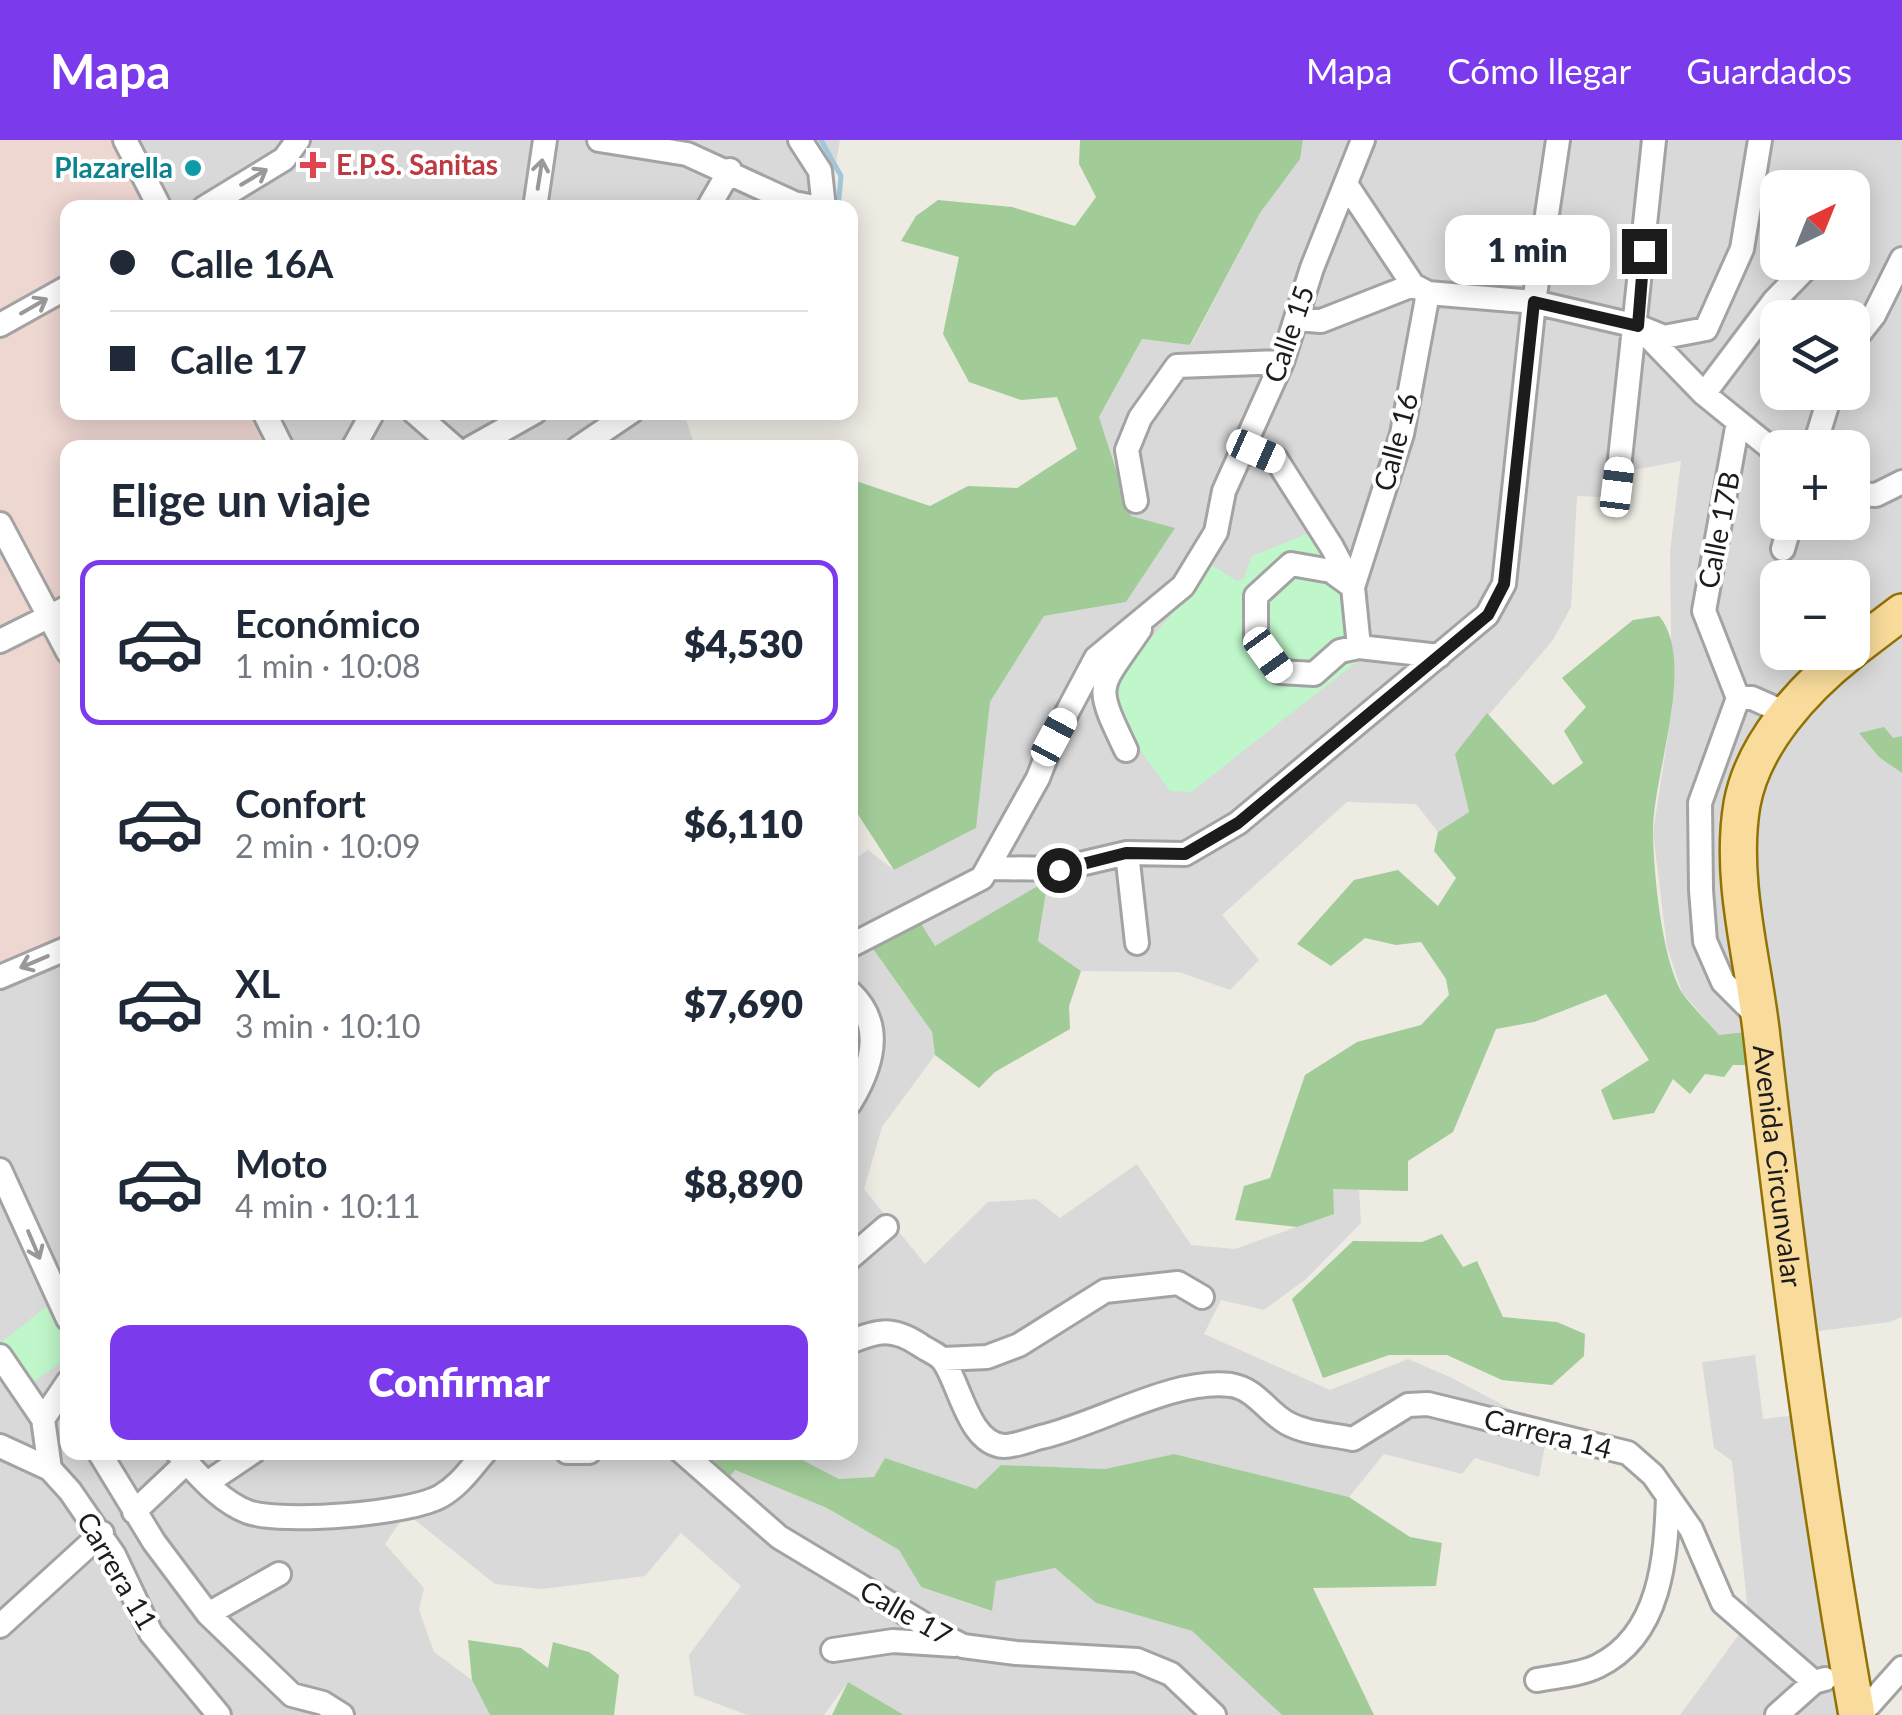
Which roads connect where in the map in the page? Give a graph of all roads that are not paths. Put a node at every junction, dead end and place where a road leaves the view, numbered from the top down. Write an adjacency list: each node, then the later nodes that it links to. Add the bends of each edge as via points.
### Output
1 (125, 140): 12 (street)
2 (298, 140): 13 (street, one-way to 2, via 284,158)
3 (545, 140): 14 (street, one-way to 3)
4 (599, 140): 10 (street, via 688,154)
5 (800, 140): 17 (street, via 820,171)
6 (1364, 140): 11 (street, Calle 15)
7 (1558, 140): 22 (street)
8 (1654, 140): 26 (street)
9 (1760, 140): 26 (street, via 1742,248 1706,328 1664,338)
10 (730, 170): 15 (street); 16 (street)
11 (1348, 187): 20 (street); 23 (street, Calle 15)
12 (156, 200)
13 (217, 200)
14 (536, 200)
15 (713, 200)
16 (788, 200)
17 (822, 200)
18 (1902, 259): 24 (street)
19 (1794, 280): 28 (street)
20 (1420, 289): 22 (street); 23 (street, via 1320,322); 45 (street, Calle 16, via 1402,434)
21 (60, 291): 25 (street, one-way to 21)
22 (1534, 302): 26 (street); 52 (street, via 1504,584 1488,615)
23 (1296, 319): 27 (street, Calle 15)
24 (1870, 320)
25 (0, 325)
26 (1638, 326): 28 (street); 39 (street)
27 (1282, 362): 37 (street, Calle 15); 41 (street, via 1177,366 1126,450)
28 (1704, 394): 32 (street)
29 (423, 420): 33 (street)
30 (521, 420): 34 (street)
31 (620, 420): 35 (street)
32 (1738, 422): 36 (street); 54 (street, Calle 17B, via 1704,611)
33 (446, 440)
34 (485, 440)
35 (590, 440)
36 (1760, 440)
37 (1241, 455): 45 (street, via 1256,451 1276,459); 48 (street, Calle 15, via 1216,532 1183,586)
38 (1902, 482): 40 (street)
39 (1617, 487)
40 (1870, 495)
41 (1136, 501)
42 (0, 524): 46 (street)
43 (1785, 540): 44 (street)
44 (1782, 549)
45 (1354, 587): 51 (street); 51 (street, via 1331,570 1291,564 1256,596 1256,639 1280,672 1314,674 1340,652)
46 (58, 611): 50 (street)
47 (1902, 612): 49 (main road, Avenida Circunvalar)
48 (1145, 622): 56 (street, via 1104,684 1102,698); 58 (street, via 1096,658)
49 (1870, 637)
50 (0, 641)
51 (1360, 647): 52 (street)
52 (1439, 656): 57 (street, via 1238,823 1185,854)
53 (1833, 670): 55 (main road, Avenida Circunvalar)
54 (1738, 698): 55 (street); 64 (street, via 1700,802 1700,890 1705,941 1723,982)
55 (1788, 714): 64 (main road, Avenida Circunvalar, via 1752,772 1739,828)
56 (1126, 750)
57 (1126, 853): 58 (street, via 1059,870); 60 (street)
58 (990, 868): 59 (street)
59 (858, 942)
60 (1137, 943)
61 (60, 951): 62 (street, one-way to 62)
62 (0, 977)
63 (858, 999): 65 (street, via 874,1045)
64 (1760, 1020): 94 (main road, Avenida Circunvalar, via 1786,1248)
65 (858, 1090)
66 (0, 1170): 70 (street, one-way to 70)
67 (886, 1227): 68 (street)
68 (858, 1251)
69 (1202, 1297): 73 (street, via 1178,1283 1105,1291 1018,1345)
70 (60, 1301)
71 (858, 1333): 73 (street, via 889,1330)
72 (0, 1356): 75 (street)
73 (943, 1359): 85 (street, Carrera 14, via 988,1440 1004,1446 1102,1420 1160,1394 1212,1386 1246,1390 1300,1430 1353,1439 1408,1405 1428,1404 1628,1453)
74 (60, 1394): 75 (street)
75 (43, 1419): 83 (street)
76 (0, 1446): 83 (street, Carrera 11)
77 (104, 1460): 86 (street)
78 (179, 1460): 86 (street)
79 (185, 1460): 84 (street)
80 (241, 1460): 84 (street)
81 (474, 1460): 84 (street, via 461,1482 438,1498 290,1519 248,1512)
82 (691, 1460): 91 (street, Calle 17, via 779,1538)
83 (50, 1469): 87 (street, Carrera 11)
84 (207, 1483)
85 (1668, 1496): 95 (street, via 1666,1560 1650,1610 1631,1641 1591,1669); 96 (street, Carrera 14, via 1706,1558 1723,1603)
86 (134, 1512): 89 (street)
87 (102, 1533): 90 (street); 97 (street, Carrera 11, via 151,1633)
88 (278, 1574): 89 (street)
89 (208, 1614): 98 (street, via 292,1695)
90 (0, 1626)
91 (964, 1646): 92 (street, via 893,1641); 99 (street, Calle 17, via 1137,1660 1171,1674)
92 (832, 1650)
93 (1902, 1668): 101 (street)
94 (1849, 1672): 96 (street); 101 (main road, Avenida Circunvalar)
95 (1537, 1680)
96 (1814, 1682): 100 (street)
97 (219, 1715)
98 (342, 1715)
99 (1214, 1715)
100 (1777, 1715)
101 (1858, 1715)

